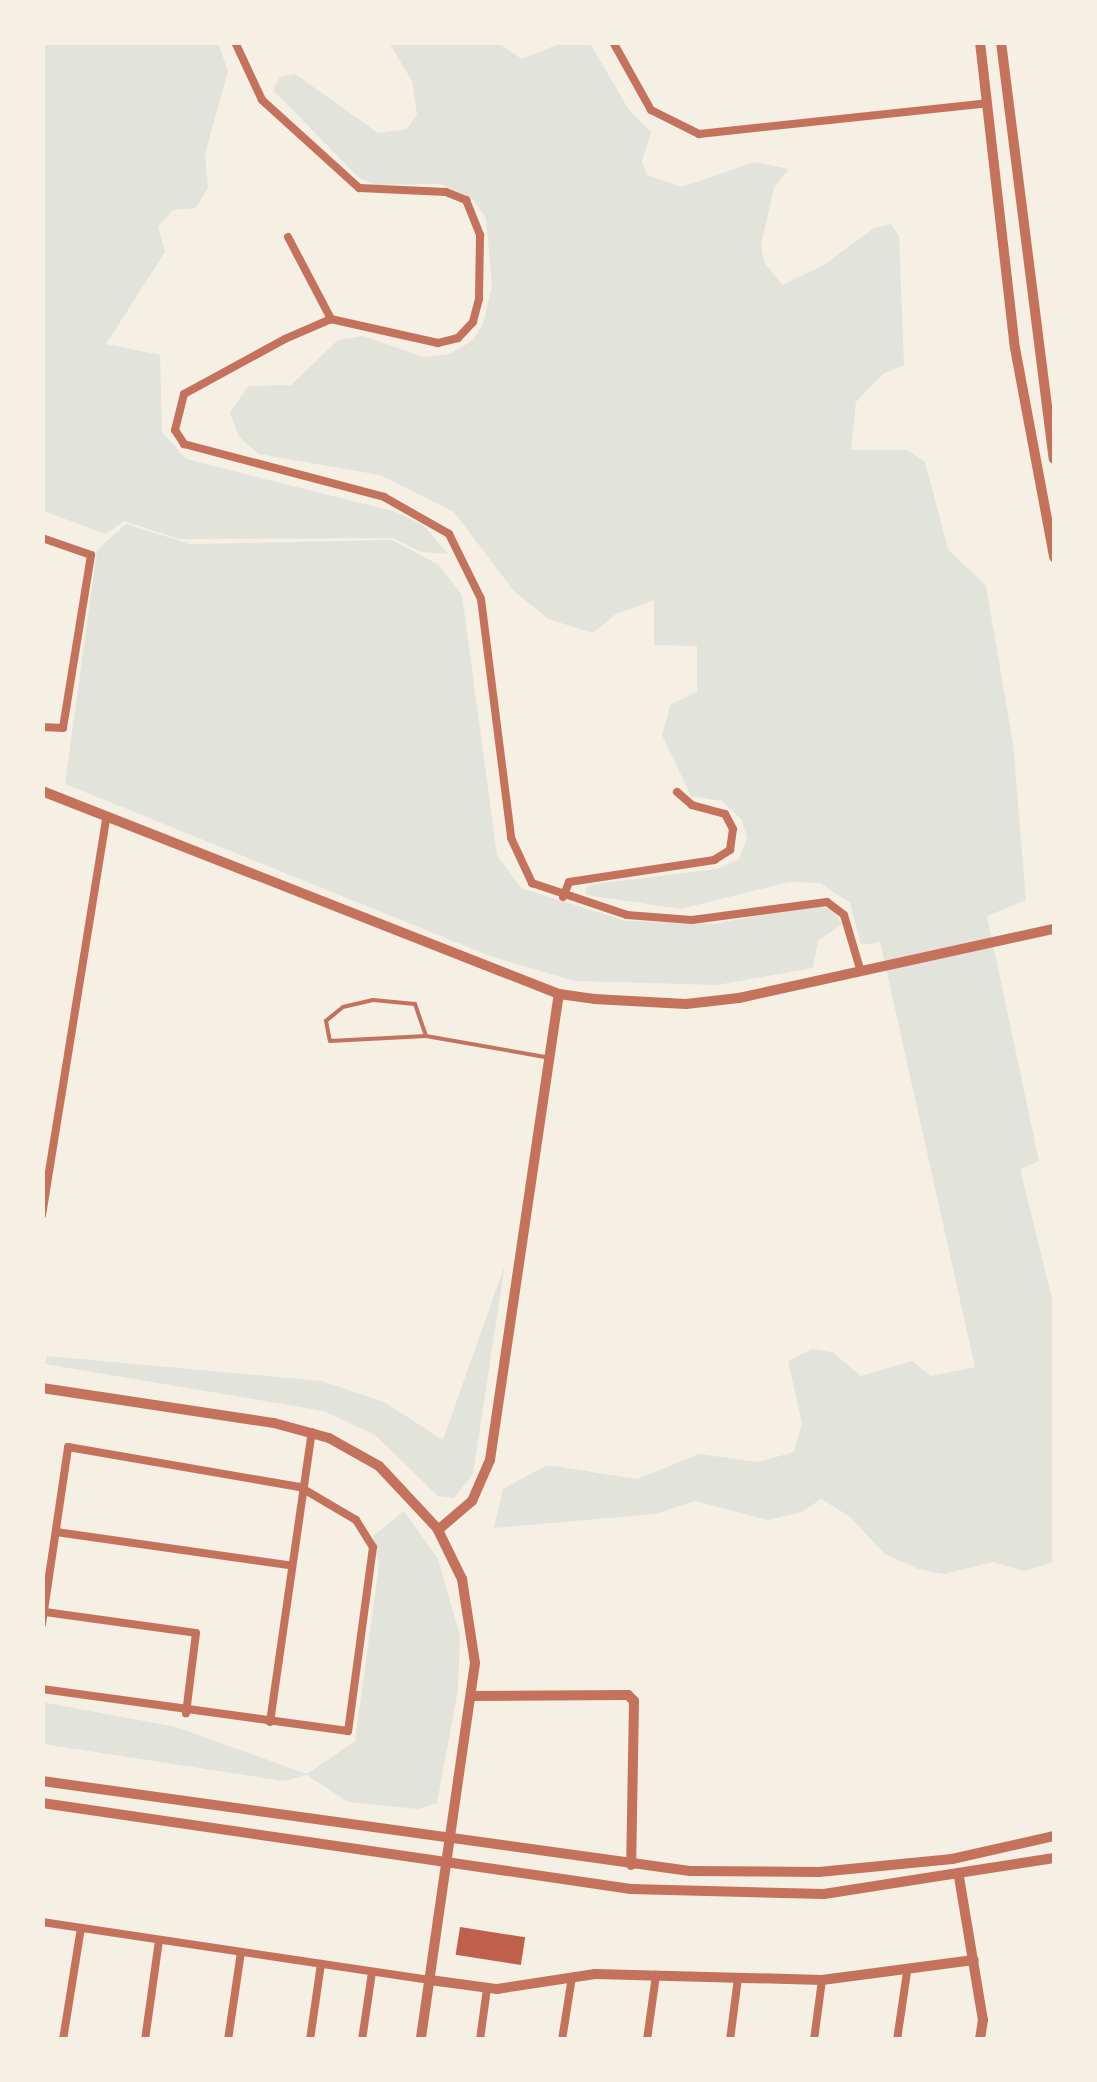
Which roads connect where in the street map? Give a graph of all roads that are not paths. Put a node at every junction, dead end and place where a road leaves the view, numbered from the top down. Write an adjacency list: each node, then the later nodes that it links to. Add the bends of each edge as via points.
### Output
1 (235, 42): 7 (street, via 262,100 359,188 446,192 466,200 476,215 479,299 458,338 415,341 380,326)
2 (613, 42): 5 (street, via 651,110 699,134)
3 (980, 42): 5 (street)
4 (1001, 42): 8 (street)
5 (987, 102): 10 (street, via 1015,348)
6 (288, 237): 7 (street)
7 (331, 319): 15 (street, via 184,394 175,430 198,452 384,497 449,534 481,598 518,862 532,883)
8 (1054, 459)
9 (42, 538): 11 (street, via 91,556 63,728)
10 (1054, 557)
11 (42, 727)
12 (42, 791): 14 (street)
13 (677, 792): 15 (street, via 692,805 725,814 734,829 730,850 714,860 569,882)
14 (106, 818): 18 (street); 22 (street)
15 (562, 897): 17 (street, via 626,916 692,920 826,902 844,916)
16 (1054, 929): 17 (street)
17 (861, 972): 18 (street, via 686,1004)
18 (559, 994): 20 (street)
19 (426, 1036): 19 (lane, via 330,1041 326,1021 342,1008 373,1000 415,1004); 20 (lane)
20 (550, 1058): 27 (street, via 490,1460 472,1502)
21 (42, 1108): 22 (street)
22 (58, 1110): 23 (street)
23 (42, 1214)
24 (42, 1388): 25 (street)
25 (312, 1432): 26 (street); 27 (street, via 379,1466)
26 (300, 1487): 28 (street, via 68,1448); 29 (street); 35 (street, via 366,1529 374,1569 348,1730)
27 (438, 1530): 33 (street, via 470,1606)
28 (56, 1532): 29 (street); 30 (street)
29 (289, 1564): 35 (street)
30 (44, 1612): 31 (street); 34 (street, via 196,1633)
31 (42, 1624)
32 (42, 1689): 34 (street)
33 (472, 1696): 39 (street); 42 (street, via 628,1695 634,1701)
34 (186, 1713): 35 (street)
35 (270, 1722)
36 (42, 1781): 39 (street)
37 (42, 1802): 41 (street)
38 (1054, 1836): 42 (street, via 952,1858 819,1872)
39 (450, 1840): 41 (street); 42 (street)
40 (1054, 1858): 43 (street)
41 (446, 1865): 43 (street, via 700,1892 824,1894); 55 (street)
42 (631, 1865)
43 (958, 1877): 48 (street)
44 (42, 1922): 45 (street)
45 (80, 1928): 46 (street); 58 (street)
46 (160, 1940): 47 (street); 59 (street)
47 (241, 1952): 49 (street); 60 (street)
48 (974, 1960): 51 (street); 70 (street)
49 (321, 1964): 50 (street); 61 (street)
50 (372, 1972): 55 (street); 62 (street)
51 (907, 1972): 56 (street); 69 (street)
52 (656, 1975): 53 (street); 54 (street); 66 (street)
53 (572, 1976): 57 (street); 65 (street)
54 (738, 1978): 56 (street); 67 (street)
55 (430, 1980): 57 (street); 63 (street)
56 (822, 1980): 68 (street)
57 (487, 1988): 64 (street)
58 (63, 2040)
59 (145, 2040)
60 (228, 2040)
61 (310, 2040)
62 (362, 2040)
63 (421, 2040)
64 (480, 2040)
65 (562, 2040)
66 (646, 2040)
67 (730, 2040)
68 (814, 2040)
69 (898, 2040)
70 (980, 2040)

